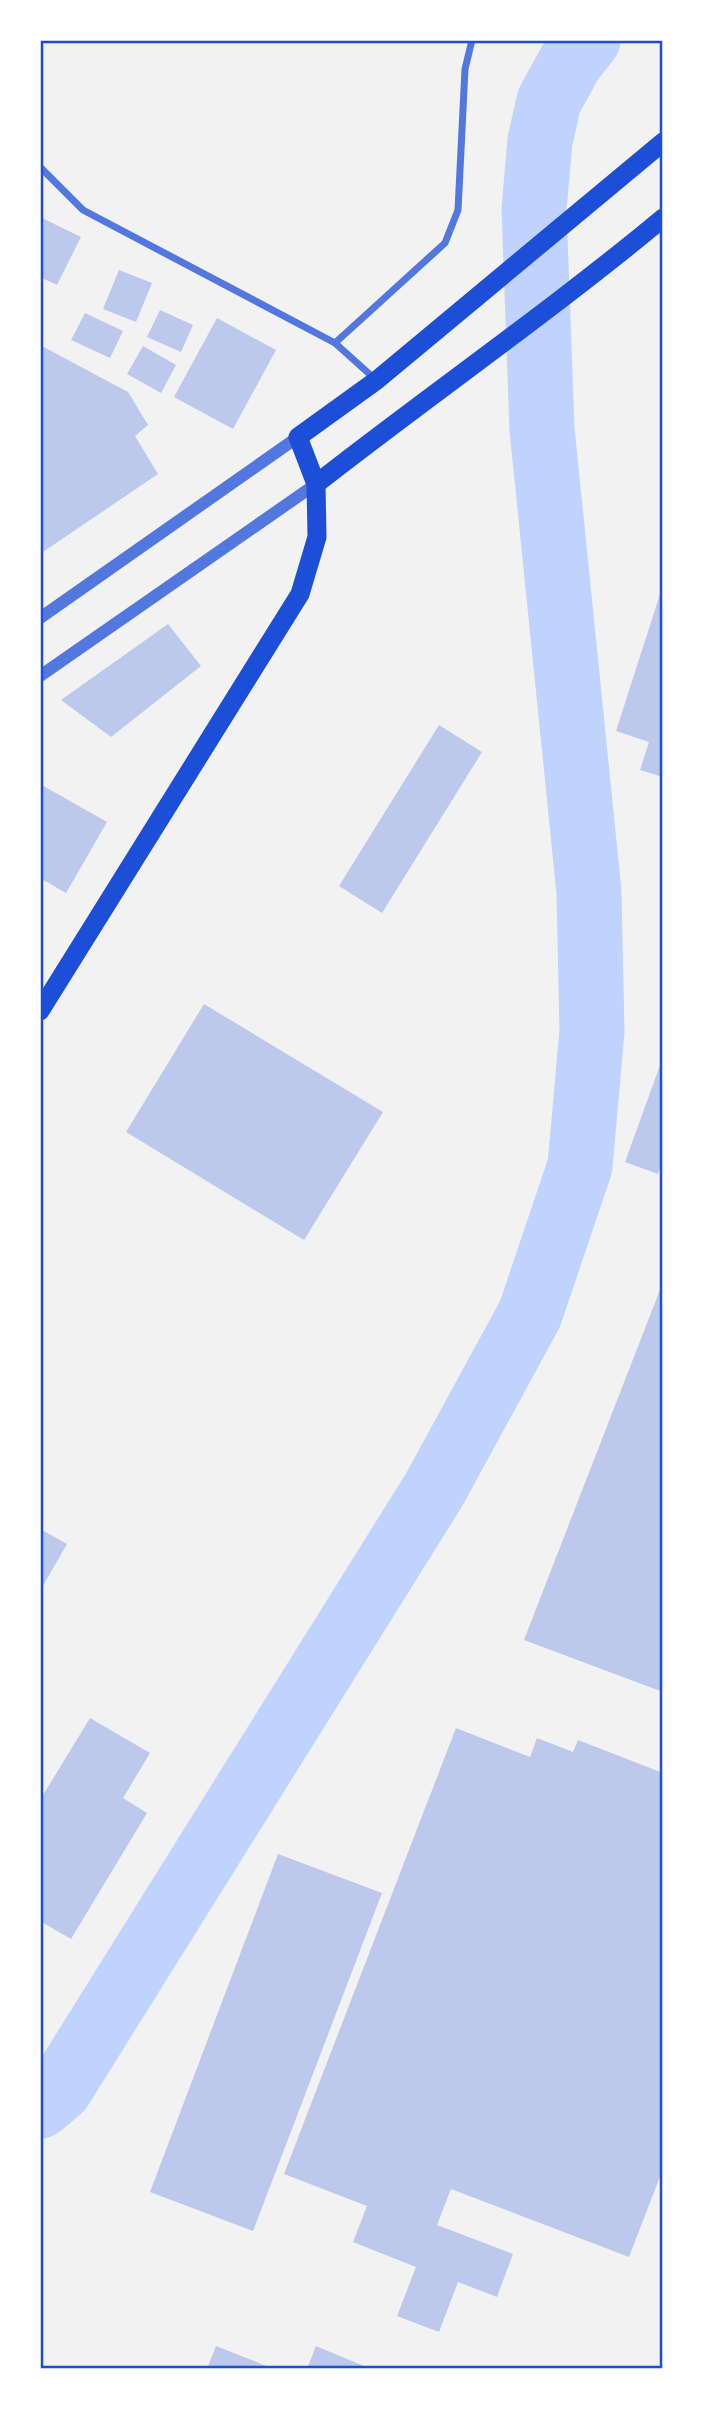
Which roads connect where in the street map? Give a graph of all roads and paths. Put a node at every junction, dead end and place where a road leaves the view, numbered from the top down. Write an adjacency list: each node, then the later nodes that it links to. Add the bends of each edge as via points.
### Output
1 (472, 40): 5 (street, via 465,69 458,211 445,243)
2 (663, 142): 6 (highway)
3 (40, 167): 5 (street, via 83,210)
4 (663, 218): 8 (highway, via 601,270)
5 (335, 343): 6 (street)
6 (377, 380): 7 (highway)
7 (298, 437): 8 (highway); 9 (street)
8 (316, 484): 10 (street); 11 (highway, via 317,537 300,594)
9 (40, 618)
10 (40, 676)
11 (40, 1011)

